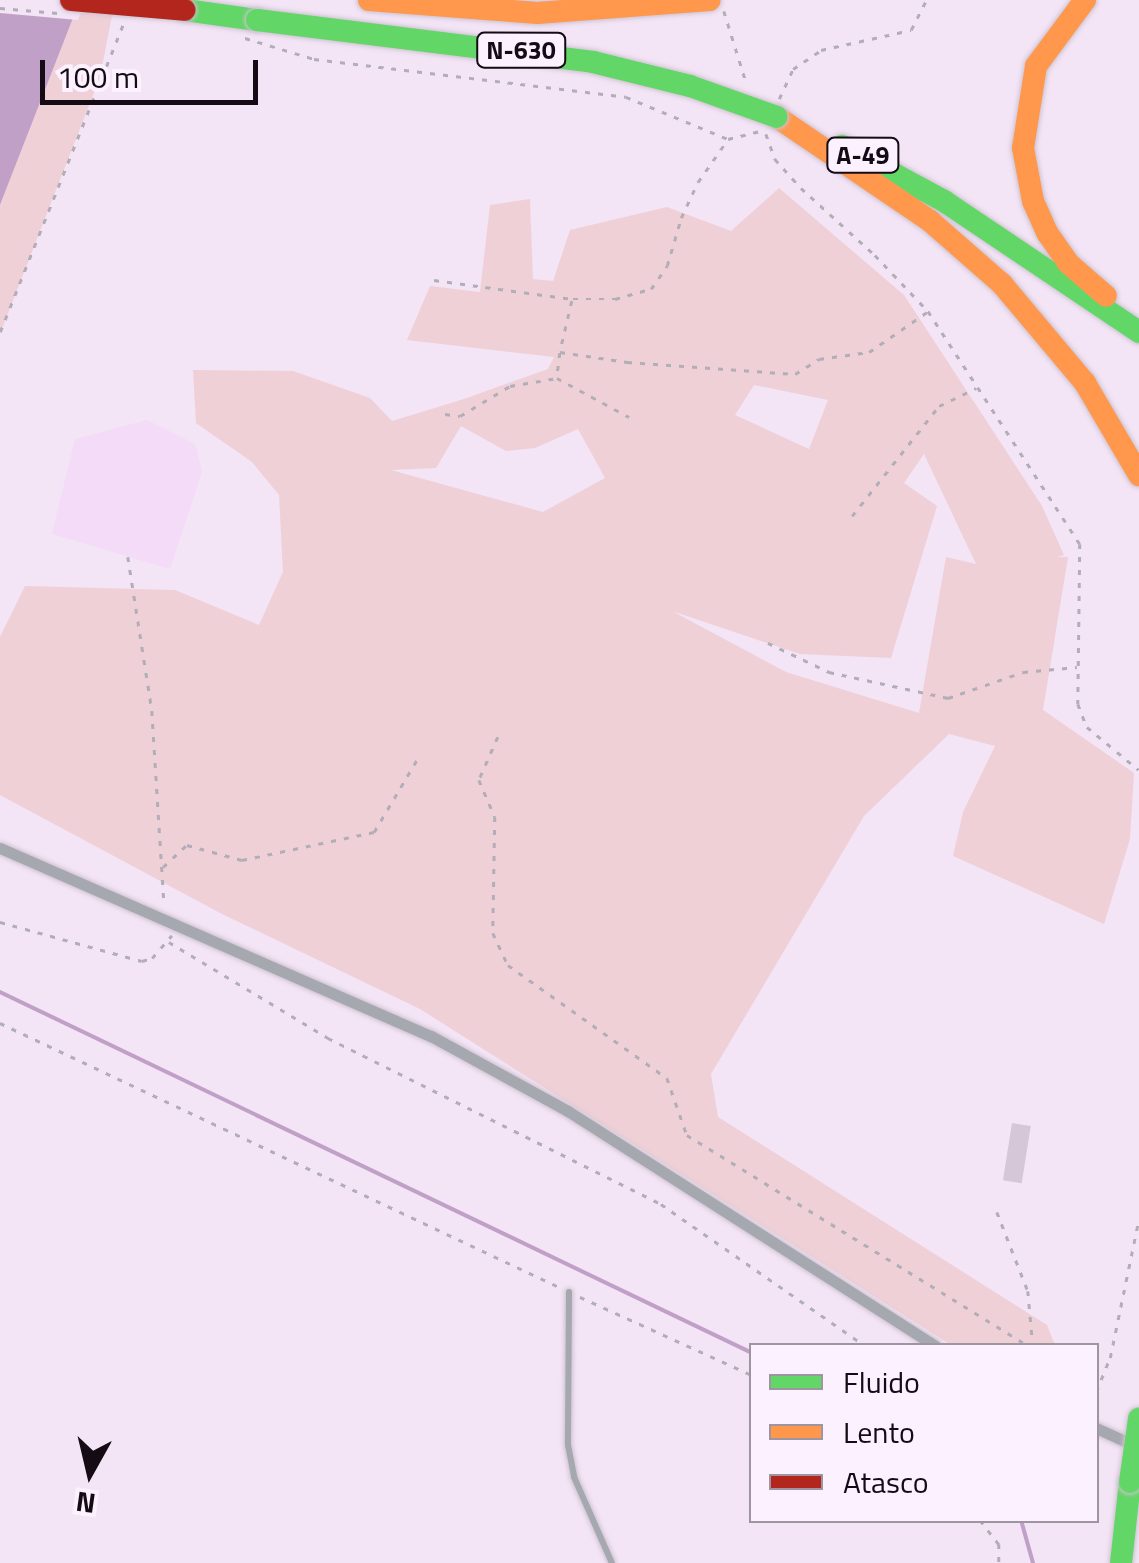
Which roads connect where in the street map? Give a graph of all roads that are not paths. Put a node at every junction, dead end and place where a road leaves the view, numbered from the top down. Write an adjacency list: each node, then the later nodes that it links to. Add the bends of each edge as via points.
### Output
1 (71, 0): 5 (highway, N-630, bridge, via 186,10 251,29 592,62 690,86)
2 (369, 0): 3 (highway, N-630, bridge, via 537,13)
3 (710, 0)
4 (1085, 0): 7 (highway, via 1036,66 1023,148 1032,200 1048,234 1068,263)
5 (770, 116): 6 (highway, A-49, via 876,161); 10 (highway, via 930,221 1036,320 1085,383)
6 (1022, 254): 8 (highway, A-49); 9 (highway)
7 (1139, 320)
8 (1139, 332)
9 (1139, 346)
10 (1139, 475)
11 (0, 848): 13 (street, via 432,1036 551,1102)
12 (569, 1292): 17 (lane, via 568,1445 574,1477)
13 (930, 1343)
14 (1139, 1419): 18 (highway, bridge)
15 (1099, 1429): 16 (street)
16 (1139, 1448)
17 (612, 1563)
18 (1121, 1563)

